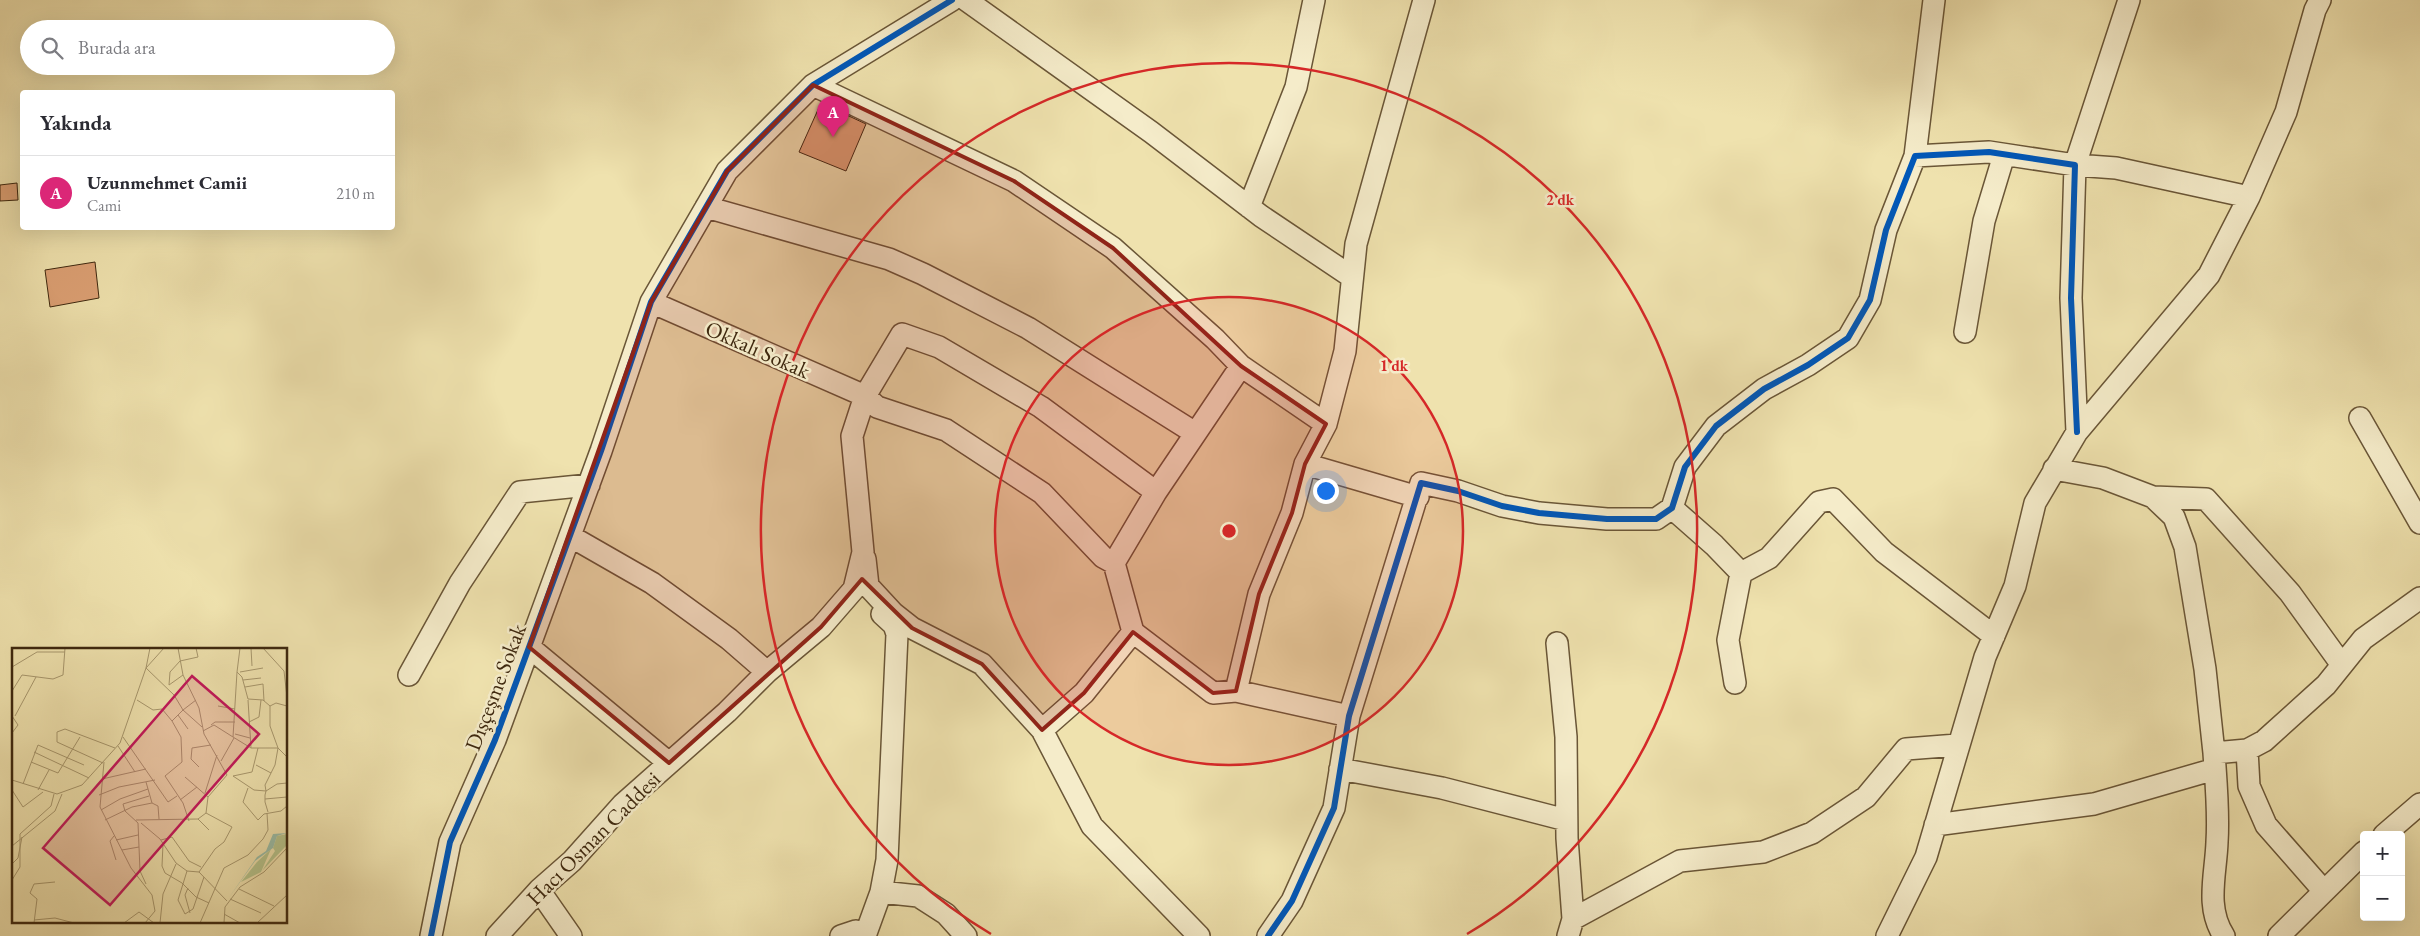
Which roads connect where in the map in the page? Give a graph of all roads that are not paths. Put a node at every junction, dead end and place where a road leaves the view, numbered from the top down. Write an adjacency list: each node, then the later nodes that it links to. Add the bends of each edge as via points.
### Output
1 (952, 0): 8 (street, Dışçeşme Sokak)
2 (966, 0): 14 (street)
3 (1314, 0): 14 (street, via 1296,88)
4 (1424, 0): 15 (street, via 1356,244)
5 (1934, 0): 10 (street)
6 (2130, 0): 11 (street)
7 (2320, 0): 12 (street, via 2286,112)
8 (813, 85): 13 (street, Dışçeşme Sokak, via 727,171); 18 (street, via 1014,181 1113,248)
9 (2004, 154): 10 (street); 11 (street); 17 (street, via 1984,222)
10 (1915, 156): 30 (street, via 1886,230 1870,300 1848,338 1764,389 1716,426 1685,467)
11 (2075, 165): 12 (street, via 2116,168); 22 (street, via 2071,298)
12 (2249, 196): 22 (street, via 2209,275)
13 (706, 207): 16 (street, Dışçeşme Sokak); 23 (street, via 889,260 923,274 1028,328)
14 (1249, 207): 15 (street)
15 (1352, 277): 21 (street, via 1345,351)
16 (651, 302): 19 (street, Okkalı Sokak); 26 (street, Dışçeşme Sokak)
17 (1965, 332)
18 (1241, 366): 21 (street); 23 (street)
19 (864, 396): 27 (street, Hacı Osman Caddesi, via 902,334 939,347 1041,407); 33 (street, via 877,407 946,430 1042,493 1103,557); 35 (street, Hacı Osman Caddesi, via 852,436 863,552)
20 (2360, 418): 31 (street)
21 (1326, 424): 24 (street)
22 (2077, 432): 25 (street)
23 (1195, 433): 27 (street)
24 (1305, 464): 29 (street); 46 (street, via 1292,513 1259,594)
25 (2054, 470): 28 (street, via 2103,478); 39 (street, via 2035,503 2016,586)
26 (589, 485): 32 (street, Dışçeşme Sokak); 44 (street, via 520,492 460,584)
27 (1156, 492): 33 (street)
28 (2153, 496): 42 (street, via 2206,499 2290,593); 51 (street, via 2174,518 2184,547 2205,669)
29 (1417, 497): 30 (street, via 1421,482 1458,490 1502,506 1539,513 1607,519 1656,519); 47 (street)
30 (1672, 508): 34 (street, via 1714,544)
31 (2420, 524)
32 (570, 536): 41 (street, Dışçeşme Sokak); 43 (street, via 652,583 729,639)
33 (1114, 563): 38 (street)
34 (1741, 573): 39 (street, via 1769,558 1820,502 1833,499 1884,552); 45 (street, via 1728,640)
35 (862, 592): 37 (street, via 893,613); 43 (street, Hacı Osman Caddesi)
36 (2420, 598): 42 (street, via 2363,639)
37 (905, 631): 48 (street, via 982,664); 61 (street, via 887,860)
38 (1133, 632): 46 (street, via 1213,693); 48 (street, via 1084,693)
39 (1994, 636): 49 (street, via 1984,657)
40 (1557, 643): 55 (street, via 1566,737)
41 (528, 646): 52 (street, Hacı Osman Caddesi); 64 (street, Dışçeşme Sokak, via 495,740 450,842)
42 (2342, 665): 50 (street, via 2326,685 2264,741)
43 (767, 672): 52 (street, Hacı Osman Caddesi)
44 (409, 675)
45 (1736, 683)
46 (1236, 691): 47 (street)
47 (1349, 716): 53 (street)
48 (1042, 730): 69 (street, via 1092,826)
49 (1958, 745): 56 (street); 62 (street, via 1906,749 1866,797 1812,833 1763,852 1680,861)
50 (2247, 750): 51 (street); 60 (street, via 2249,786 2266,825)
51 (2215, 761): 56 (street, via 2094,804); 72 (street, via 2217,840 2212,899 2218,926)
52 (669, 764): 59 (street, Hacı Osman Caddesi, via 623,804 572,861)
53 (1340, 768): 55 (street, via 1442,788); 70 (street, via 1334,808 1292,900)
54 (2420, 804): 57 (street)
55 (1566, 820): 62 (street)
56 (1935, 825): 71 (street, via 1926,857)
57 (2389, 831)
58 (2360, 856): 60 (street)
59 (539, 890): 65 (street, Hacı Osman Caddesi); 66 (street)
60 (2323, 890): 73 (street)
61 (881, 892): 63 (street); 68 (street, via 918,896 946,914)
62 (1570, 927)
63 (866, 935): 67 (street, via 856,931)
64 (431, 936)
65 (497, 936)
66 (571, 936)
67 (841, 936)
68 (966, 936)
69 (1199, 936)
70 (1268, 936)
71 (1887, 936)
72 (2224, 936)
73 (2279, 936)

